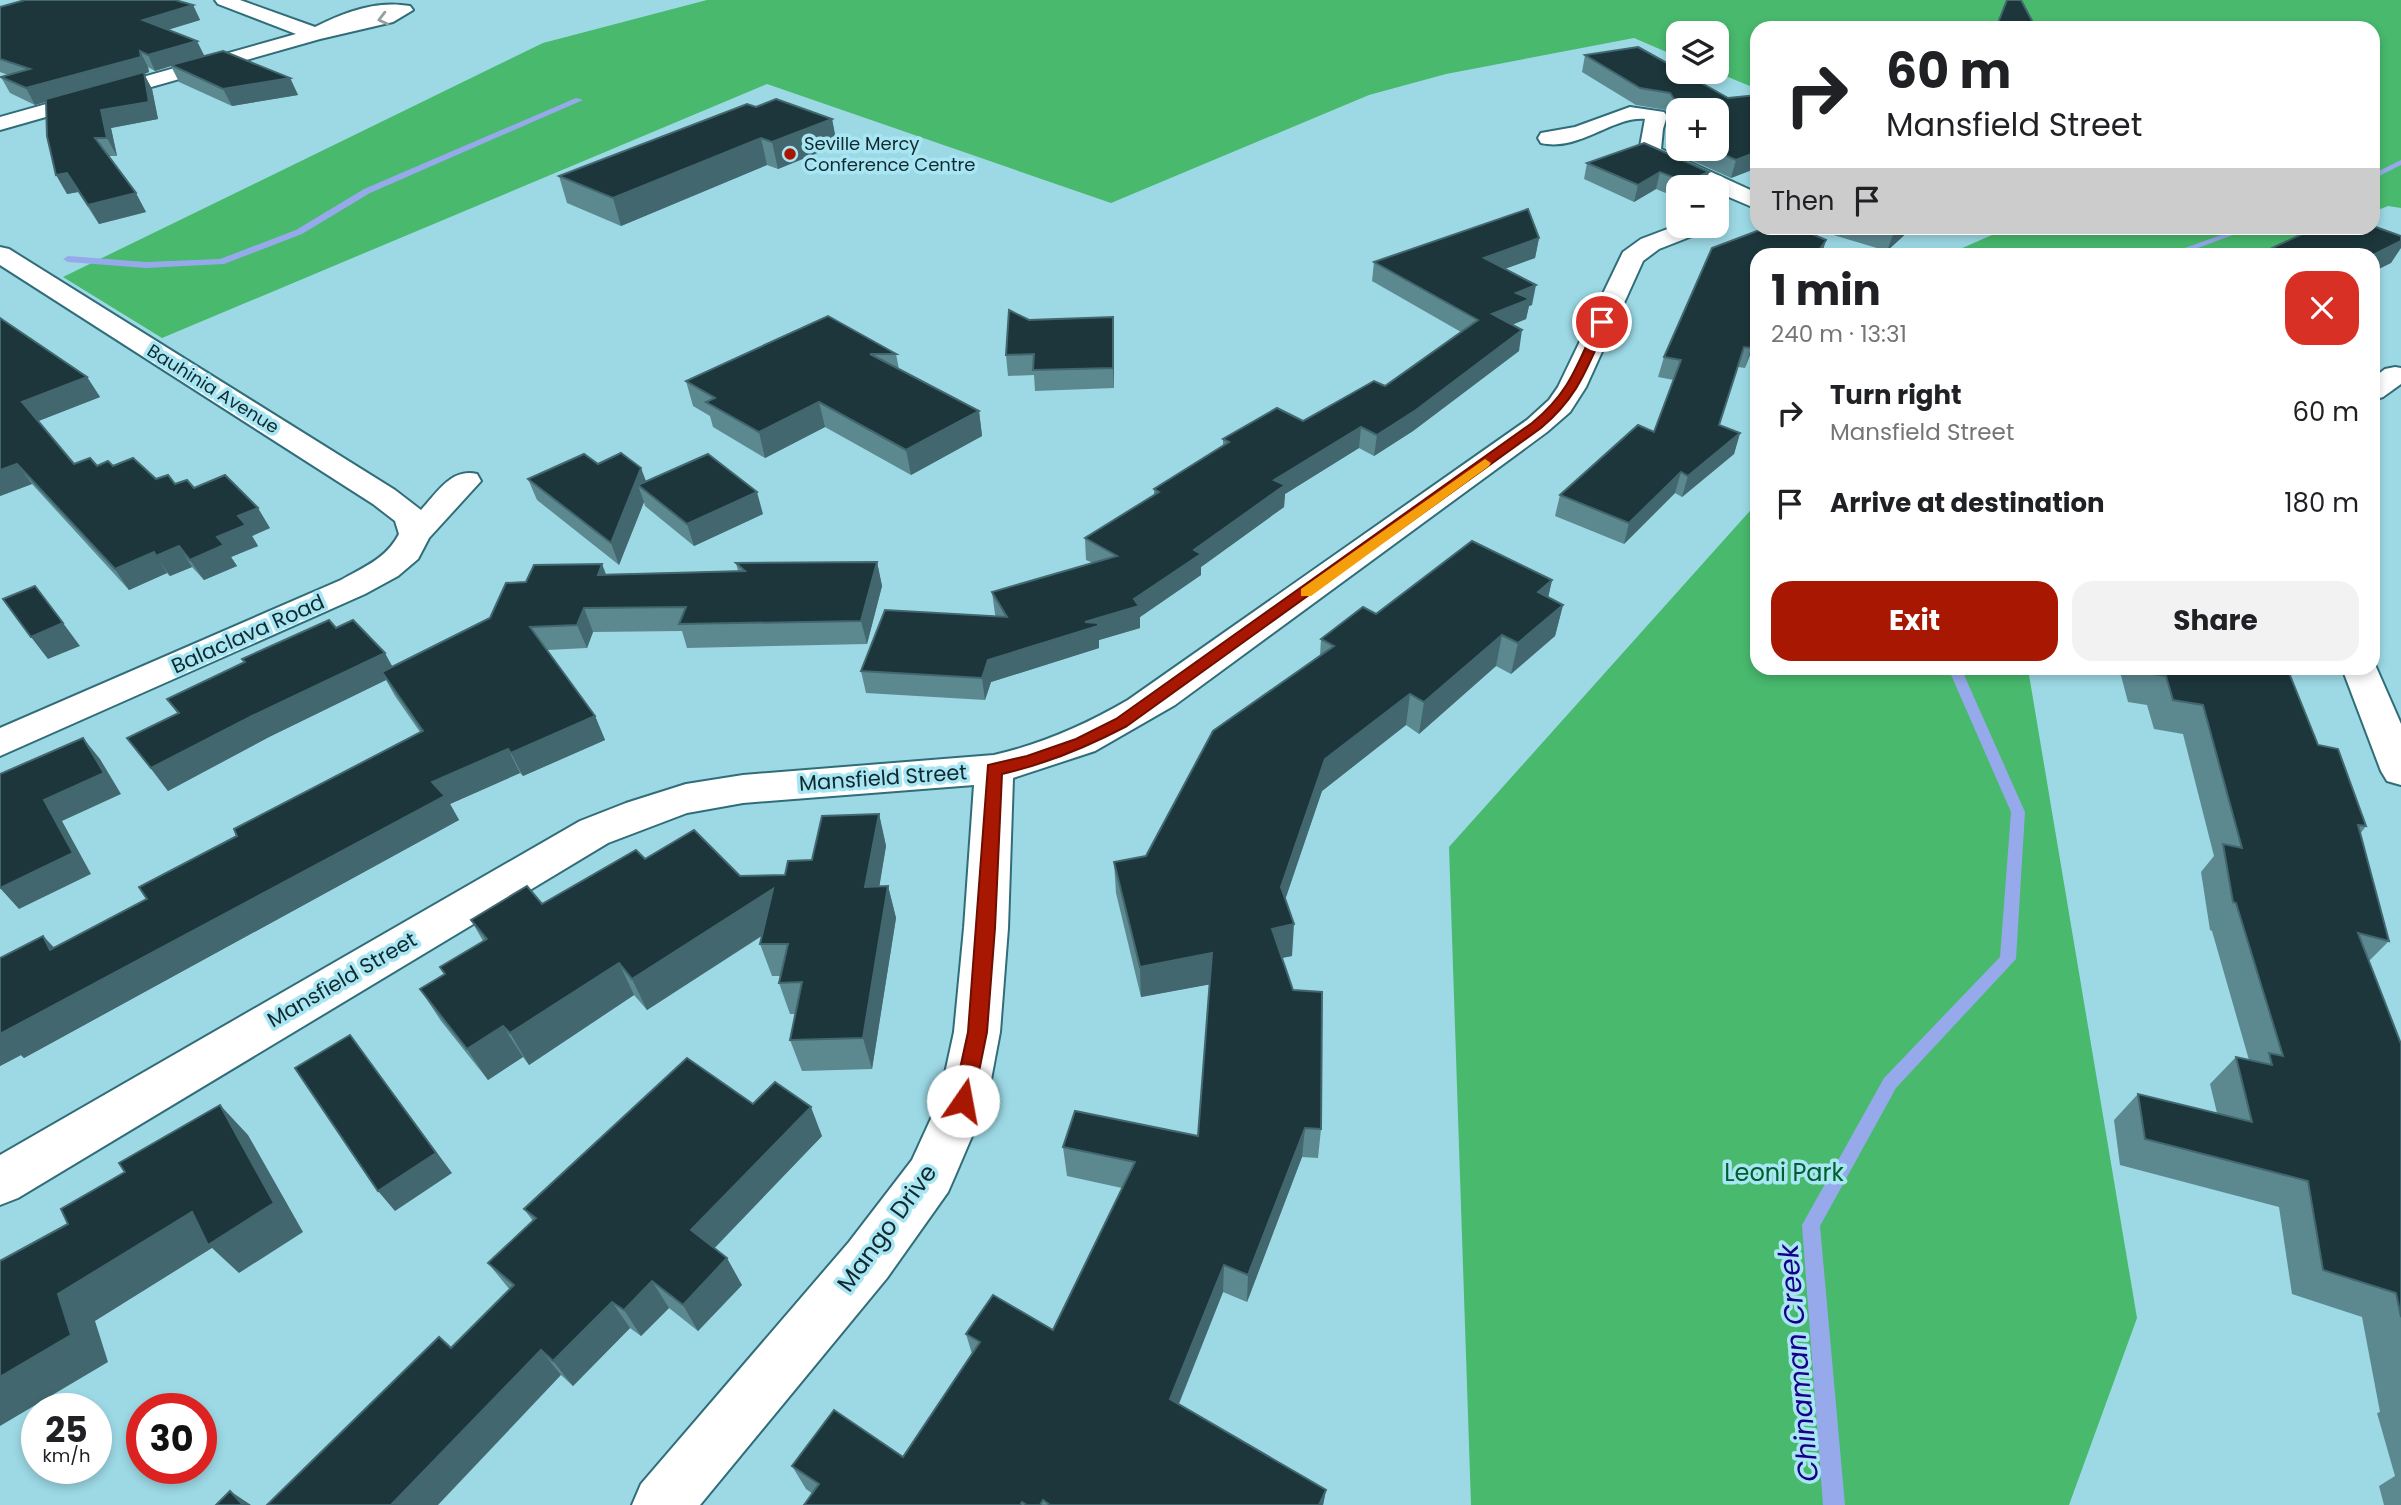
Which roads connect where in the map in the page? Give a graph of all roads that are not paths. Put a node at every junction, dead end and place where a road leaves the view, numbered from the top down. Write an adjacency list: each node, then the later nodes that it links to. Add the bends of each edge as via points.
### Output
1 (224, 0): 2 (street, via 316,34)
2 (0, 124)
3 (1549, 138): 4 (street, via 1597,127 1611,117 1645,112 1657,116 1650,152)
4 (1750, 199)
5 (1750, 205): 6 (street, Mansfield Street)
6 (1729, 213)
7 (1666, 238): 13 (street, Mansfield Street, via 1632,257 1572,387 1560,406 1537,426 1122,722 1082,743)
8 (0, 254): 10 (street, Bauhinia Avenue, via 384,497 410,517)
9 (466, 481): 10 (street, Balaclava Road)
10 (415, 534): 12 (street, Balaclava Road, via 407,552 353,587)
11 (2363, 675): 14 (street)
12 (0, 743)
13 (994, 769): 15 (street, Mansfield Street, via 743,789 686,799 606,827); 16 (street, Mango Drive, via 977,1032 963,1101 930,1176 868,1260)
14 (2401, 771)
15 (0, 1182)
16 (662, 1505)

